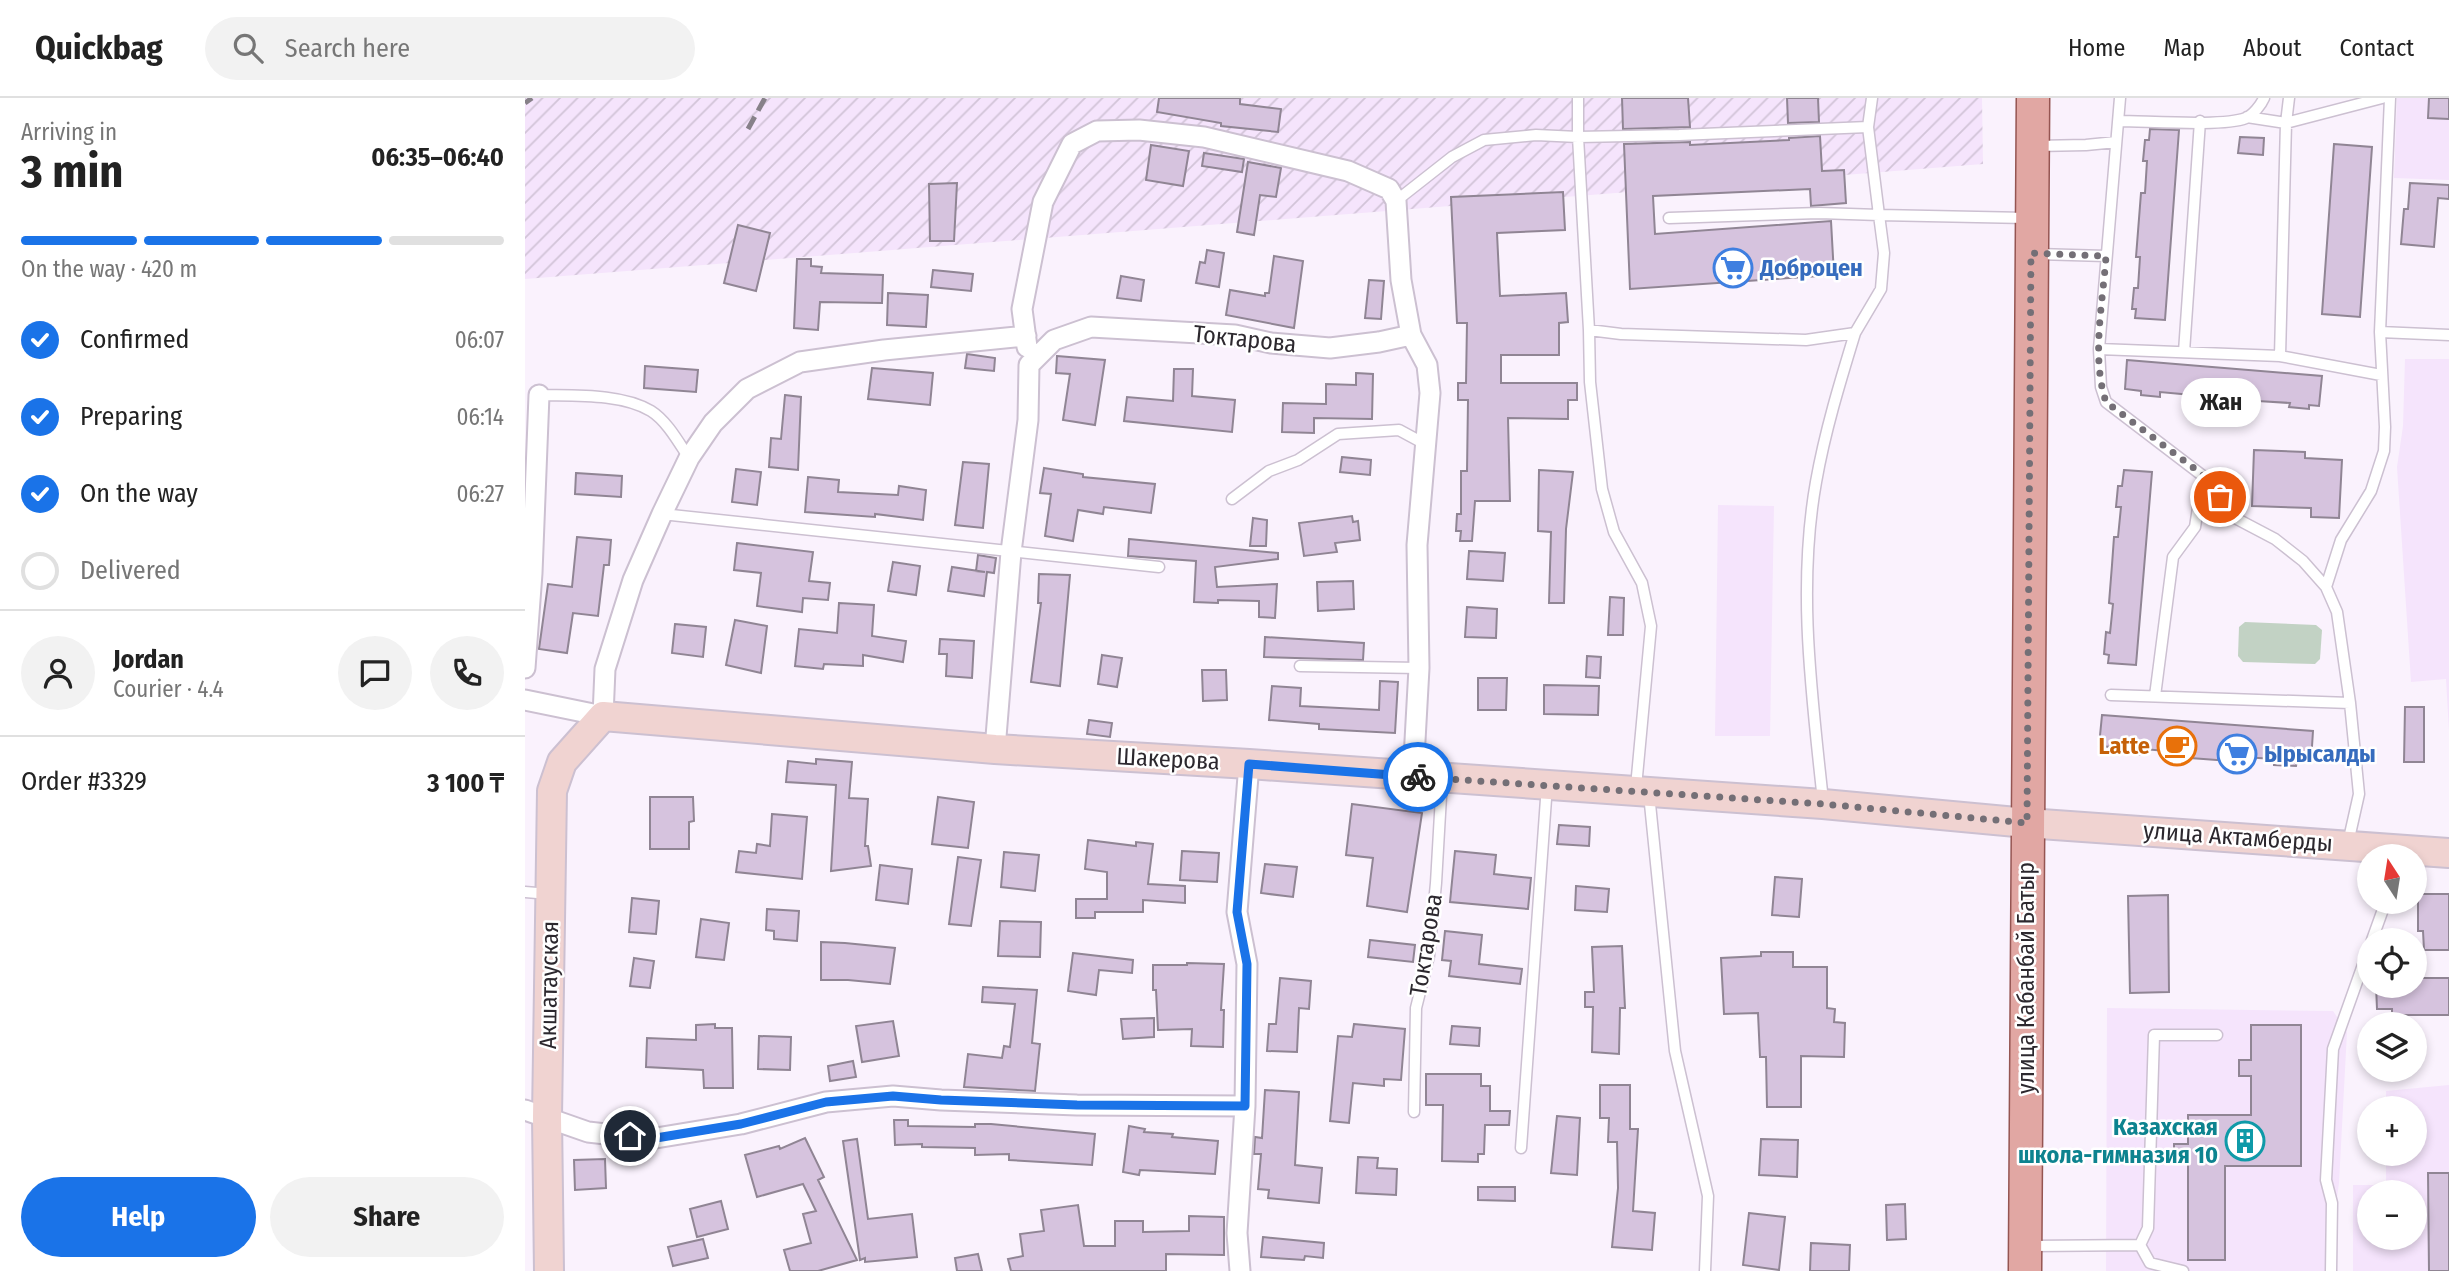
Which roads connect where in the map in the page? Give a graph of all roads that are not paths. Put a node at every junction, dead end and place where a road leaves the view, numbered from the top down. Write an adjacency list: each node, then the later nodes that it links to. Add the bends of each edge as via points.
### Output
1 (1578, 98): 14 (lane)
2 (1872, 98): 13 (lane)
3 (2033, 98): 16 (main road, улица Кабанбай Батыр)
4 (2120, 98): 10 (lane)
5 (2264, 98): 9 (lane)
6 (2289, 98): 12 (lane)
7 (2382, 98): 12 (lane)
8 (2390, 98): 25 (lane)
9 (2247, 117): 11 (lane); 12 (lane)
10 (2119, 121): 11 (lane); 15 (lane)
11 (2200, 121): 30 (lane)
12 (2286, 123): 31 (lane)
13 (1868, 127): 14 (lane); 18 (lane)
14 (1578, 137): 17 (lane, via 1484,140 1452,157); 23 (lane)
15 (2116, 142): 16 (lane); 22 (lane)
16 (2032, 146): 20 (main road, улица Кабанбай Батыр)
17 (1396, 201): 26 (street, via 1401,280); 28 (street, via 1389,189 1348,171 1204,137 1097,131 1072,144 1042,202 1022,309)
18 (1879, 215): 19 (lane); 20 (lane); 24 (lane, via 1884,253 1881,289)
19 (1669, 218)
20 (2031, 218): 21 (main road, улица Кабанбай Батыр)
21 (2031, 253): 22 (lane); 59 (main road, улица Кабанбай Батыр)
22 (2106, 256): 29 (lane)
23 (1590, 330): 24 (lane, via 1806,340); 57 (lane, via 1590,382 1602,489 1613,532 1642,583 1651,626)
24 (1855, 332): 58 (lane, via 1828,421 1815,484 1809,554 1808,653)
25 (2380, 332): 27 (lane); 33 (lane)
26 (1411, 335): 32 (street, Токтарова, via 1330,348 1235,335 1091,327 1054,340); 35 (street, via 1427,365 1430,393)
27 (2449, 335)
28 (1026, 336): 32 (street); 36 (street, via 800,362 747,389 713,423)
29 (2099, 349): 30 (lane); 37 (lane, via 2106,402)
30 (2185, 352): 31 (lane)
31 (2280, 356): 33 (lane)
32 (1028, 365): 40 (street, via 1028,420)
33 (2381, 375): 43 (lane, via 2384,451 2371,491 2341,540)
34 (539, 395): 36 (lane, via 610,397 652,411); 42 (street)
35 (1425, 444): 38 (lane, via 1399,430 1338,434 1298,460 1269,471); 45 (street, via 1417,545)
36 (689, 457): 39 (street)
37 (2203, 475): 43 (lane, via 2237,519 2275,539); 48 (lane, via 2195,527 2173,557)
38 (1232, 499)
39 (662, 514): 40 (lane); 51 (street, via 633,580 605,669)
40 (1011, 552): 41 (lane); 52 (street)
41 (1159, 567)
42 (529, 569): 46 (street)
43 (2326, 587): 50 (lane, via 2337,612)
44 (1300, 666): 45 (lane)
45 (1419, 667): 54 (street)
46 (525, 668)
47 (2111, 695): 48 (lane)
48 (2155, 696): 50 (lane)
49 (525, 701): 51 (street)
50 (2350, 703): 60 (lane, via 2359,794)
51 (603, 716): 52 (street, Шакерова); 64 (street, Акшатауская, via 562,762 552,791)
52 (995, 749): 53 (street, Шакерова)
53 (1249, 764): 54 (street, Шакерова); 67 (street, via 1237,912 1247,964)
54 (1413, 777): 55 (street, Шакерова)
55 (1443, 779): 56 (street, Шакерова); 68 (lane, Токтарова, via 1429,956 1416,1008)
56 (1547, 785): 57 (street, Шакерова); 70 (lane)
57 (1642, 792): 58 (street, Шакерова); 75 (lane, via 1675,1051 1708,1196)
58 (1823, 804): 59 (street, Шакерова)
59 (2027, 823): 60 (street, улица Актамберды); 72 (main road, улица Кабанбай Батыр)
60 (2347, 845): 61 (street, улица Актамберды)
61 (2357, 846)
62 (2427, 852): 63 (street, улица Актамберды)
63 (2449, 852)
64 (538, 893): 69 (street, Акшатауская)
65 (2357, 981): 77 (lane, via 2333,1049 2326,1180 2332,1203)
66 (2217, 1035): 71 (lane, via 2154,1035 2148,1228)
67 (1245, 1106): 69 (street, via 1077,1105 893,1096 826,1102 741,1124 650,1139 588,1132); 74 (street, via 1237,1233)
68 (1414, 1112)
69 (536, 1114): 73 (street, Акшатауская)
70 (1521, 1148)
71 (2140, 1245): 72 (lane); 76 (lane, via 2150,1263)
72 (2025, 1259)
73 (549, 1271)
74 (1240, 1271)
75 (1705, 1271)
76 (2183, 1271)
77 (2331, 1271)

